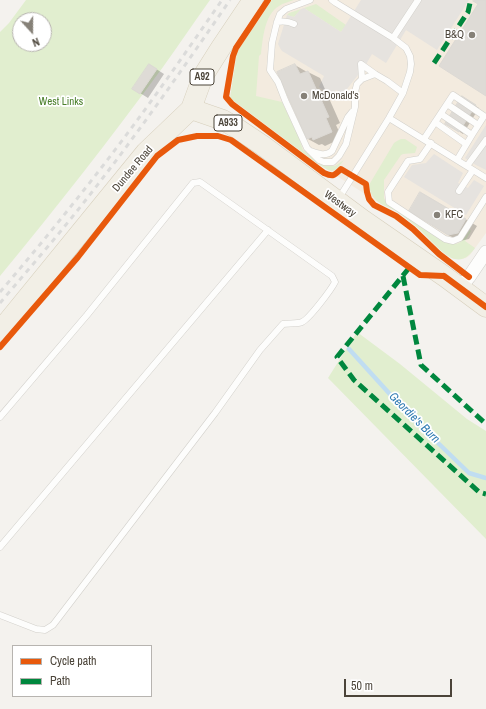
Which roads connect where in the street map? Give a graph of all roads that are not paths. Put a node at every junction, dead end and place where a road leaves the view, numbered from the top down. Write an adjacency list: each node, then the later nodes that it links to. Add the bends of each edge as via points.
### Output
1 (253, 0): 12 (main road, Dundee Road / A92, via 203,76)
2 (310, 0): 5 (lane, via 283,11)
3 (332, 0): 7 (lane)
4 (418, 0): 7 (lane)
5 (277, 22): 6 (lane); 23 (lane, via 270,70 278,82)
6 (294, 24)
7 (393, 38): 10 (lane, via 406,48 410,56 410,72)
8 (375, 74): 9 (lane); 9 (lane, via 361,64); 10 (lane)
9 (362, 79): 13 (lane, via 357,84)
10 (403, 93): 15 (lane)
11 (447, 104): 14 (lane); 17 (lane); 17 (lane, via 453,95 484,116)
12 (190, 109): 30 (main road, Westway / A933, via 223,120 235,127); 35 (main road, Dundee Road / A92, via 146,152)
13 (354, 110): 23 (lane, via 330,153 322,154); 23 (lane, via 346,144 333,162 324,162)
14 (441, 114): 16 (lane); 18 (lane)
15 (390, 118): 19 (lane); 30 (lane)
16 (436, 122): 19 (lane); 22 (lane)
17 (478, 125): 18 (lane)
18 (472, 134): 22 (lane)
19 (424, 139): 21 (lane)
20 (486, 140): 25 (lane)
21 (431, 143): 24 (lane); 29 (lane, via 420,159 408,161 388,192 389,202 445,239 453,241 460,238)
22 (466, 144): 24 (lane)
23 (308, 150)
24 (457, 160): 25 (lane)
25 (467, 166): 26 (lane)
26 (473, 170): 27 (lane); 28 (lane)
27 (486, 178)
28 (459, 191)
29 (486, 197)
30 (337, 201): 33 (main road, Westway / A933)
31 (268, 230): 36 (lane, via 200,182 193,183 87,315); 37 (lane); 38 (lane, via 332,276 335,282 332,288 303,322 283,324 260,350 53,625 45,630 36,629)
32 (486, 252): 33 (street)
33 (460, 288): 34 (main road, Westway / A933)
34 (486, 307)
35 (0, 330)
36 (0, 417)
37 (0, 547)
38 (0, 615)

